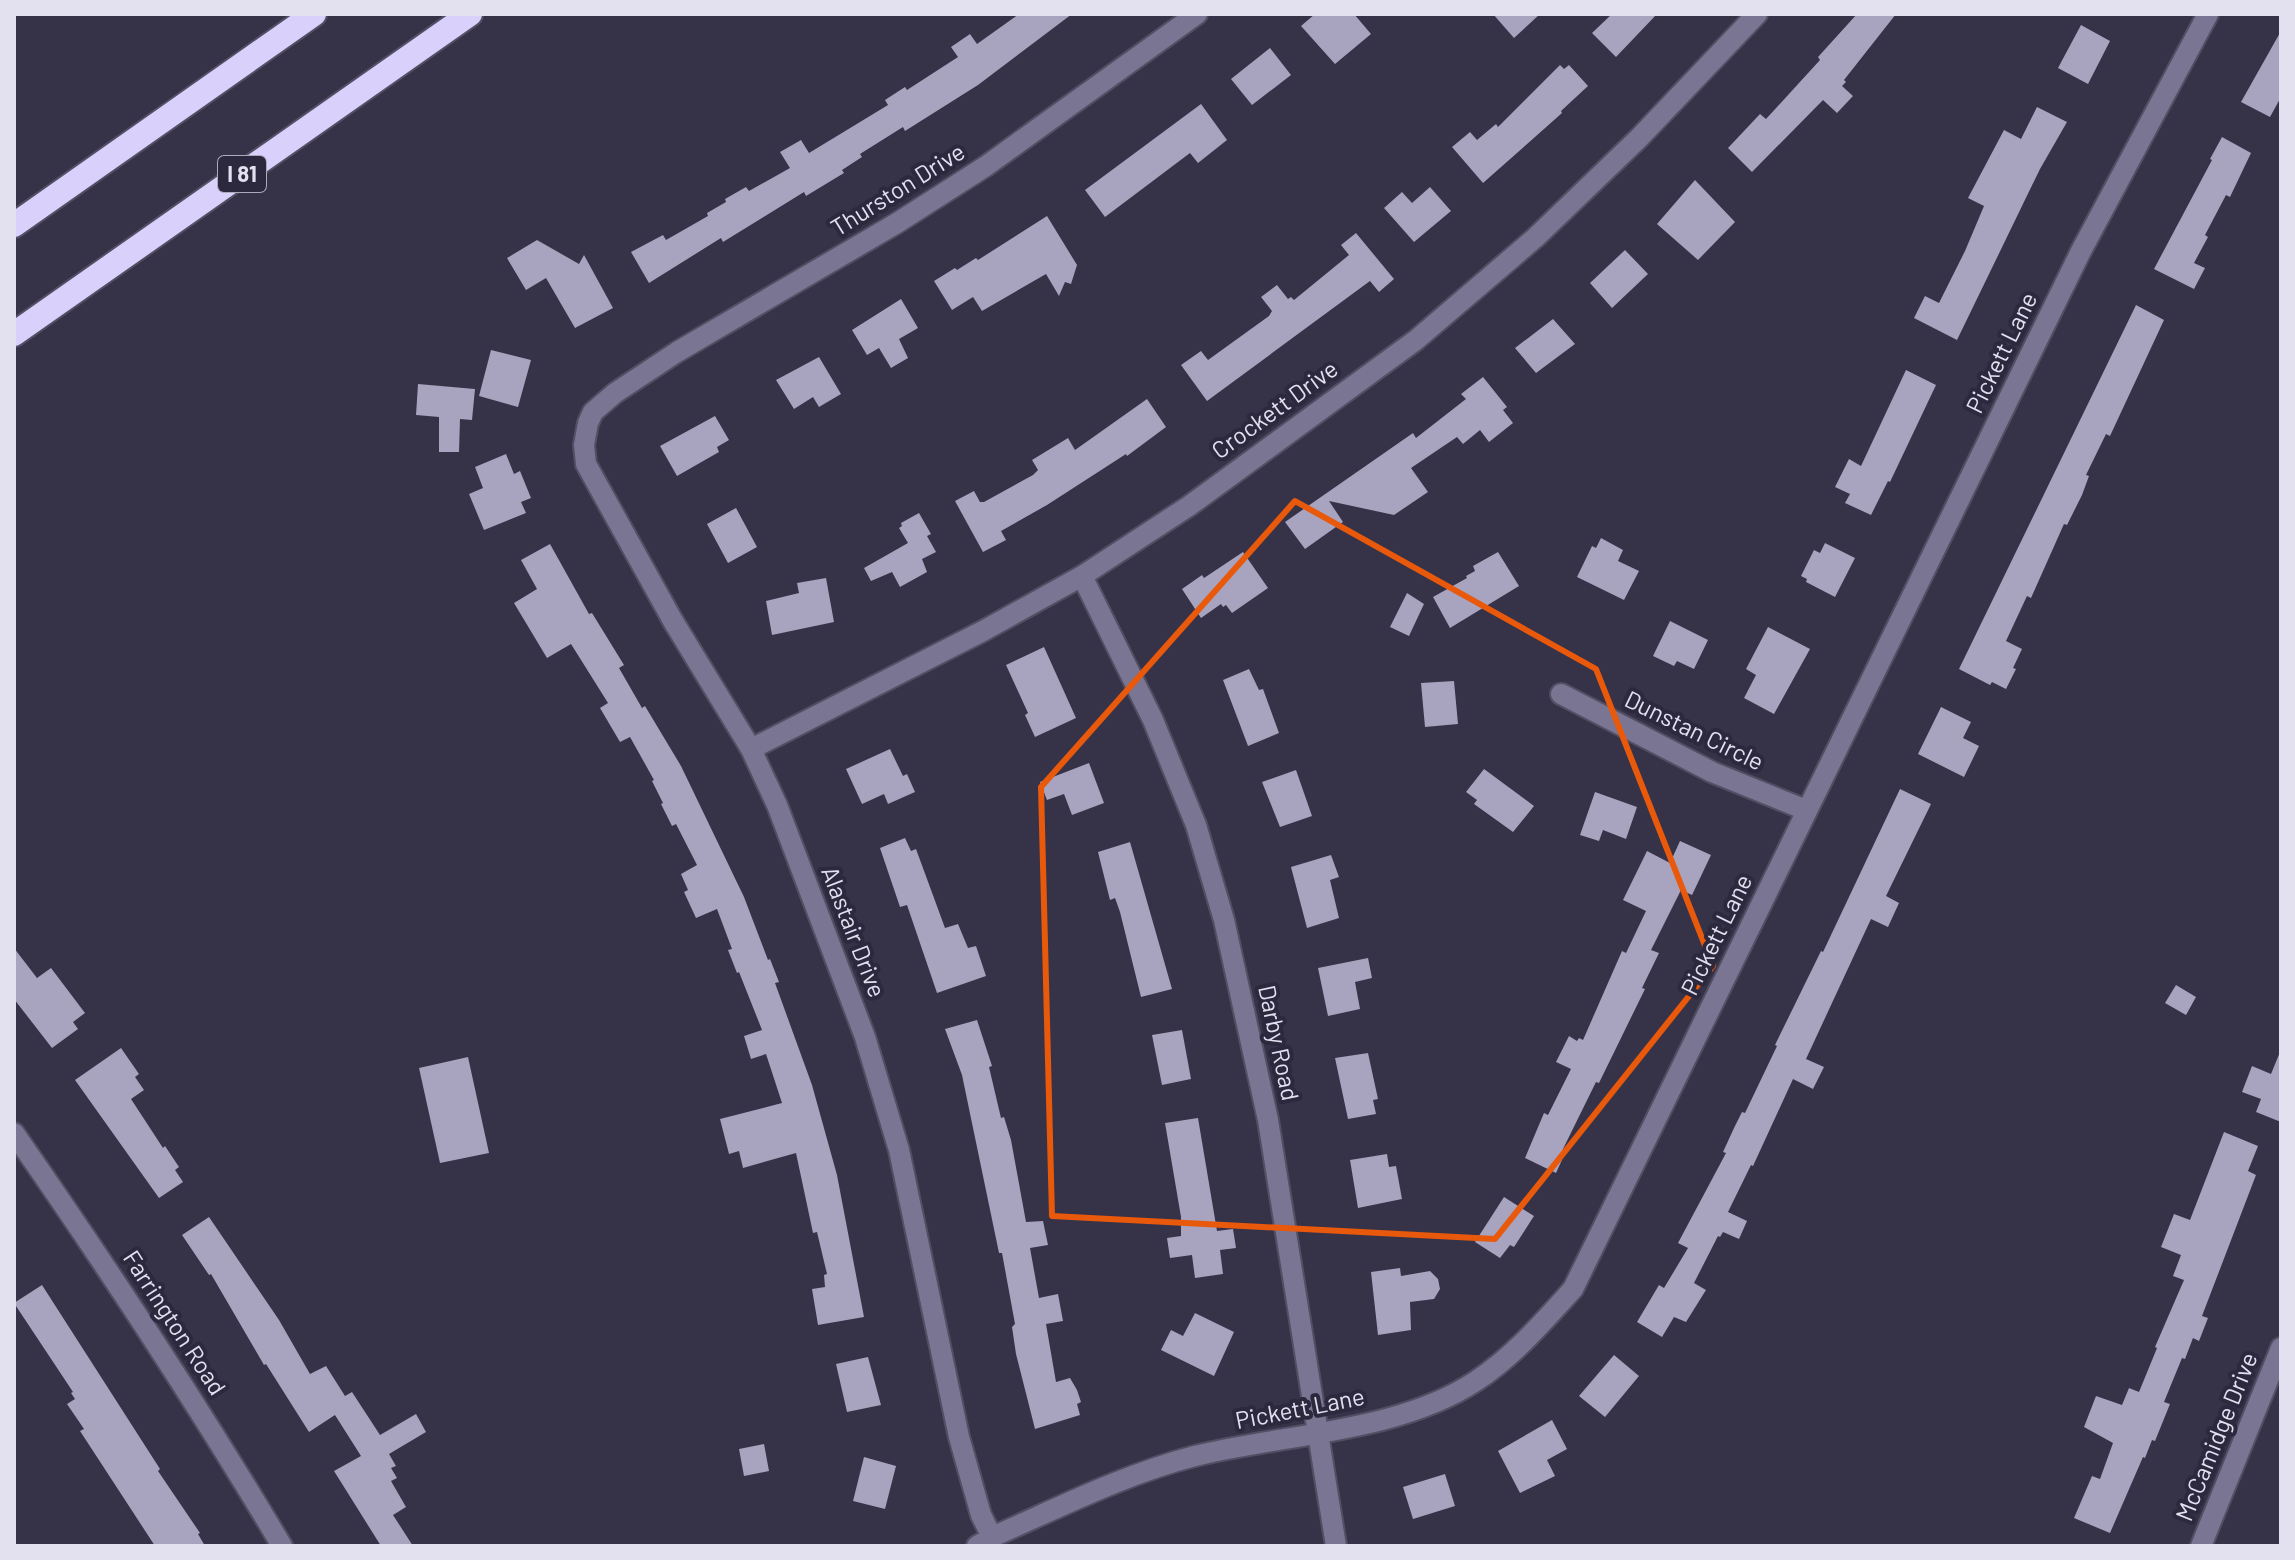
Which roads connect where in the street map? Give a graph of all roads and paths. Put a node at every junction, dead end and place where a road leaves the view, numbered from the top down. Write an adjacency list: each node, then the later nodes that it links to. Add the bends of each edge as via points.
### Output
1 (314, 14): 6 (highway)
2 (470, 14): 7 (highway, I 81)
3 (1197, 14): 8 (street, Thurston Drive, via 986,166)
4 (1757, 14): 9 (street, Crockett Drive, via 1535,238 1416,340 1189,506)
5 (2208, 14): 12 (street, Pickett Lane, via 2081,251)
6 (14, 225)
7 (14, 334)
8 (615, 393): 11 (street, Alastair Drive, via 588,423 586,464)
9 (1082, 576): 11 (street, Crockett Drive); 15 (street, Darby Road, via 1159,733 1196,825 1224,920 1268,1120)
10 (1561, 694): 12 (street, Dunstan Circle, via 1712,772)
11 (751, 749): 16 (street, Alastair Drive, via 865,1037 899,1150)
12 (1806, 810): 15 (street, Pickett Lane, via 1573,1289 1526,1342 1476,1381 1404,1414)
13 (14, 1133): 17 (street, Farrington Road, via 111,1272)
14 (2281, 1348): 19 (street, McCamidge Drive)
15 (1320, 1432): 16 (street, Pickett Lane, via 1194,1456 1115,1484); 18 (street, Darby Road)
16 (985, 1542)
17 (282, 1546)
18 (1336, 1546)
19 (2201, 1546)

